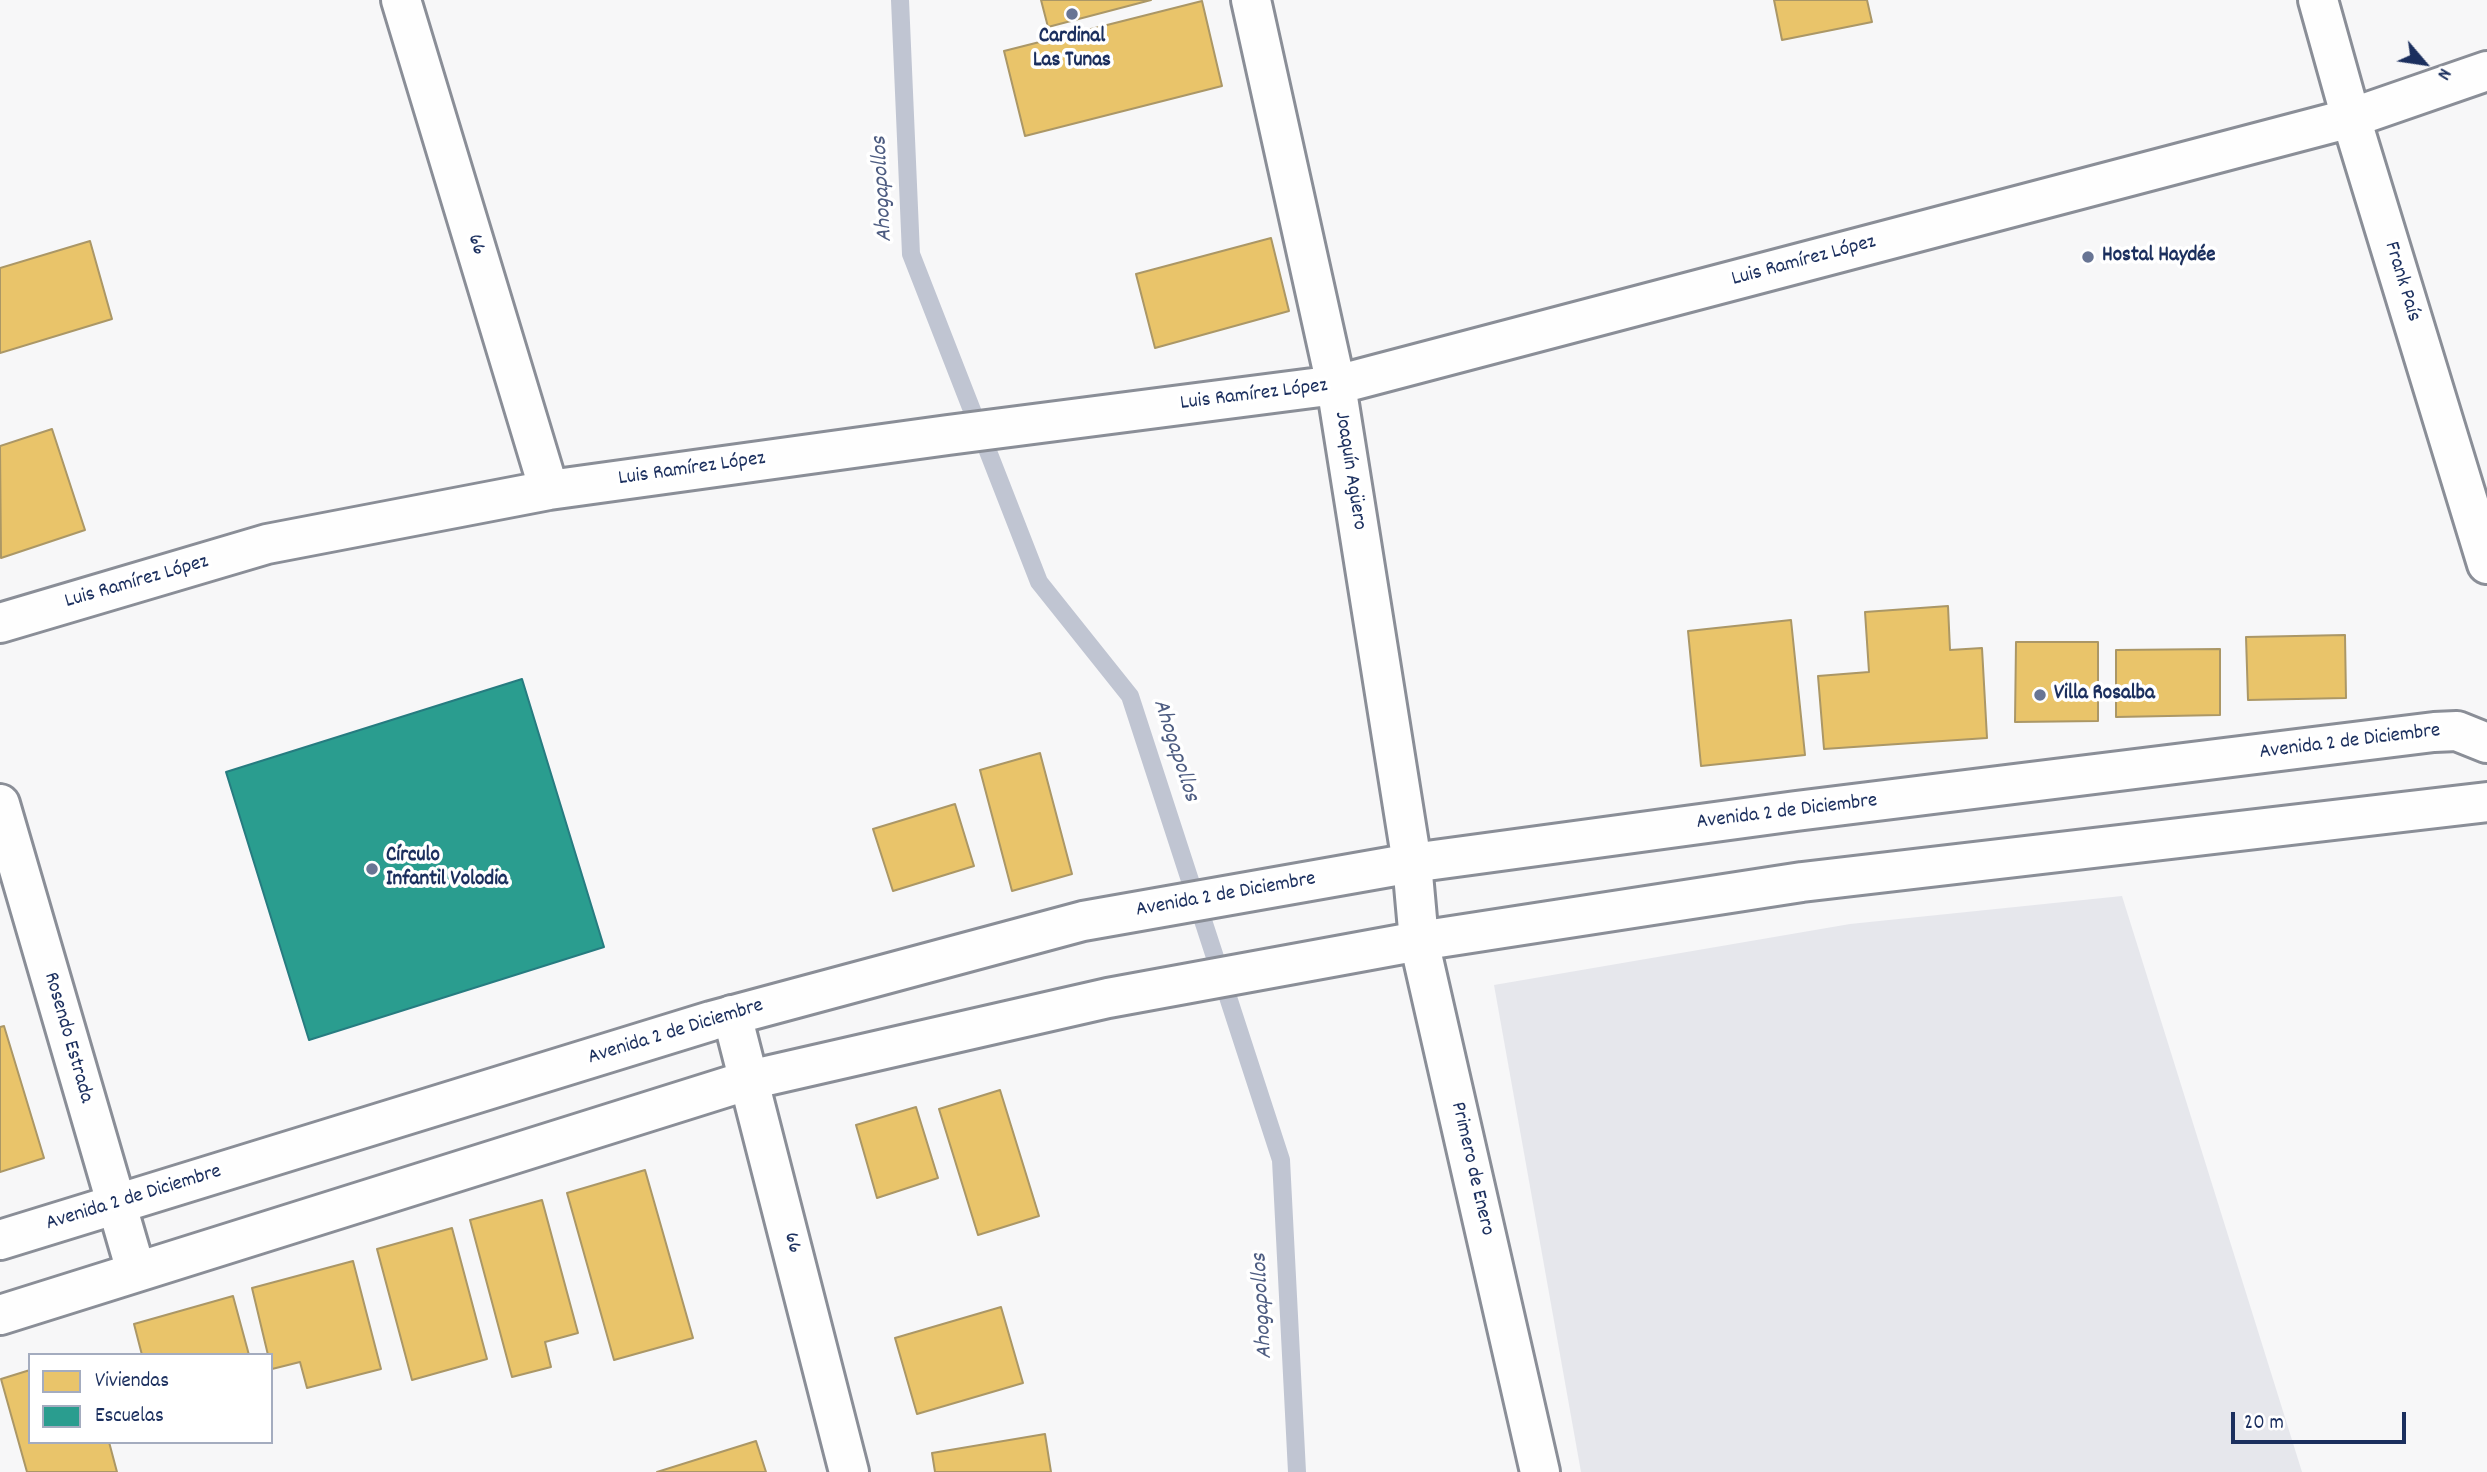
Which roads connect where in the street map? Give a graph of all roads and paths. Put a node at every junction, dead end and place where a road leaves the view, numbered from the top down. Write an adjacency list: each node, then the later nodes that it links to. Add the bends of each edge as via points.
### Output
1 (401, 0): 7 (main road, 66)
2 (1251, 0): 6 (main road, Joaquín Agüero)
3 (2318, 0): 5 (main road, Frank País)
4 (2487, 71): 5 (main road, Luis Ramírez López)
5 (2351, 118): 6 (main road, Luis Ramírez López); 8 (main road, Frank País)
6 (1336, 385): 7 (main road, Luis Ramírez López); 13 (main road, Joaquín Agüero)
7 (549, 490): 9 (main road, Luis Ramírez López, via 267,544)
8 (2487, 564)
9 (0, 623)
10 (2477, 728): 13 (main road, Avenida 2 de Diciembre)
11 (0, 804): 17 (main road, Rosendo Estrada)
12 (2486, 804): 14 (main road, via 1802,882)
13 (1412, 863): 14 (main road, Primero de Enero); 15 (main road, Avenida 2 de Diciembre, via 1083,921)
14 (1419, 941): 16 (main road, via 1108,998); 22 (main road, Primero de Enero)
15 (732, 1015): 16 (main road, 66); 17 (main road, Avenida 2 de Diciembre)
16 (749, 1080): 19 (main road); 21 (main road, 66)
17 (115, 1206): 18 (main road, Avenida 2 de Diciembre); 19 (main road, Rosendo Estrada)
18 (0, 1240)
19 (136, 1271): 20 (main road)
20 (0, 1315)
21 (849, 1472)
22 (1541, 1472)

